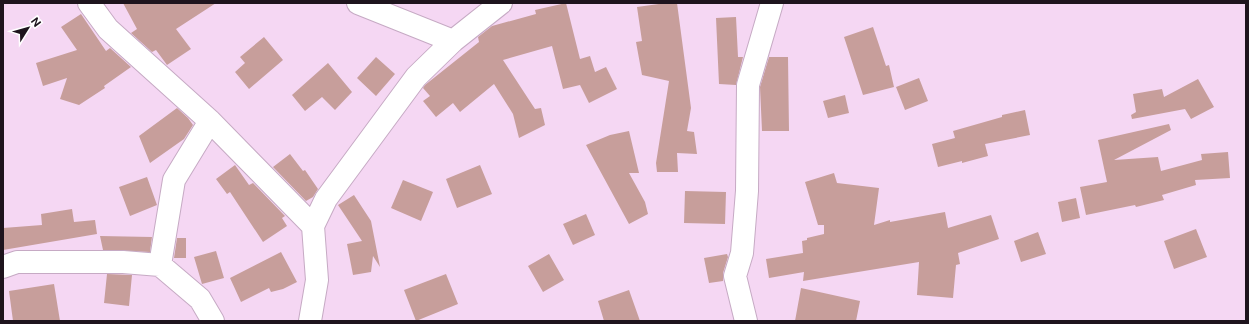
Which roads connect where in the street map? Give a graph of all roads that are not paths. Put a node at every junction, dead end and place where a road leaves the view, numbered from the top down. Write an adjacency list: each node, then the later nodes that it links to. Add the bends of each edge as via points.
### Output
1 (89, 3): 6 (street, via 108,29)
2 (358, 3): 5 (street)
3 (501, 3): 5 (street)
4 (772, 3): 12 (street, via 748,85 747,191 742,254 736,276)
5 (453, 41): 7 (street, via 416,77 326,199)
6 (210, 121): 7 (street); 8 (street, via 174,180)
7 (313, 226): 11 (street, via 317,280)
8 (160, 265): 9 (street, via 123,262 17,262); 10 (street, via 200,299)
9 (3, 267)
10 (213, 321)
11 (310, 321)
12 (746, 321)

